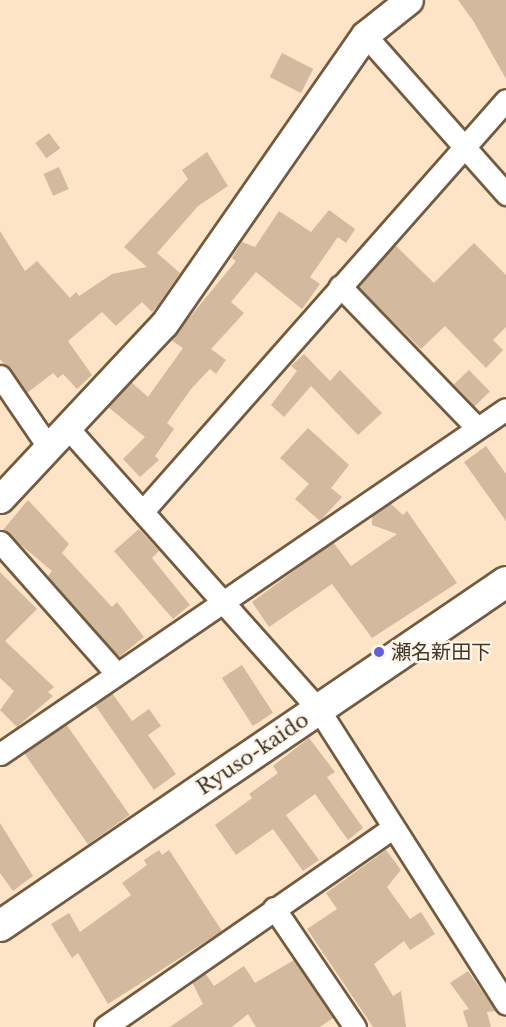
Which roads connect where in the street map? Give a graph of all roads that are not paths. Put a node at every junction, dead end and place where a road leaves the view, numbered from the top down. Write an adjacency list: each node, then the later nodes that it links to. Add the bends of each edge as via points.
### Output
1 (409, 0): 2 (street)
2 (365, 35): 4 (street); 9 (street, via 188,292)
3 (506, 100): 4 (street)
4 (463, 146): 5 (street); 6 (street)
5 (506, 194)
6 (340, 286): 10 (street); 13 (street)
7 (0, 376): 11 (street)
8 (506, 409): 10 (street)
9 (66, 426): 11 (street); 13 (street)
10 (477, 429): 16 (street)
11 (48, 446): 12 (street)
12 (2, 492)
13 (143, 511): 16 (street)
14 (0, 542): 17 (street)
15 (506, 582): 18 (main road, Ryuso-kaido)
16 (222, 600): 17 (street); 18 (street)
17 (116, 673): 19 (street)
18 (319, 710): 20 (street); 22 (main road, Ryuso-kaido)
19 (0, 754)
20 (391, 829): 21 (street); 23 (street)
21 (274, 908): 24 (street); 25 (street)
22 (0, 926)
23 (506, 1003)
24 (105, 1027)
25 (355, 1027)

